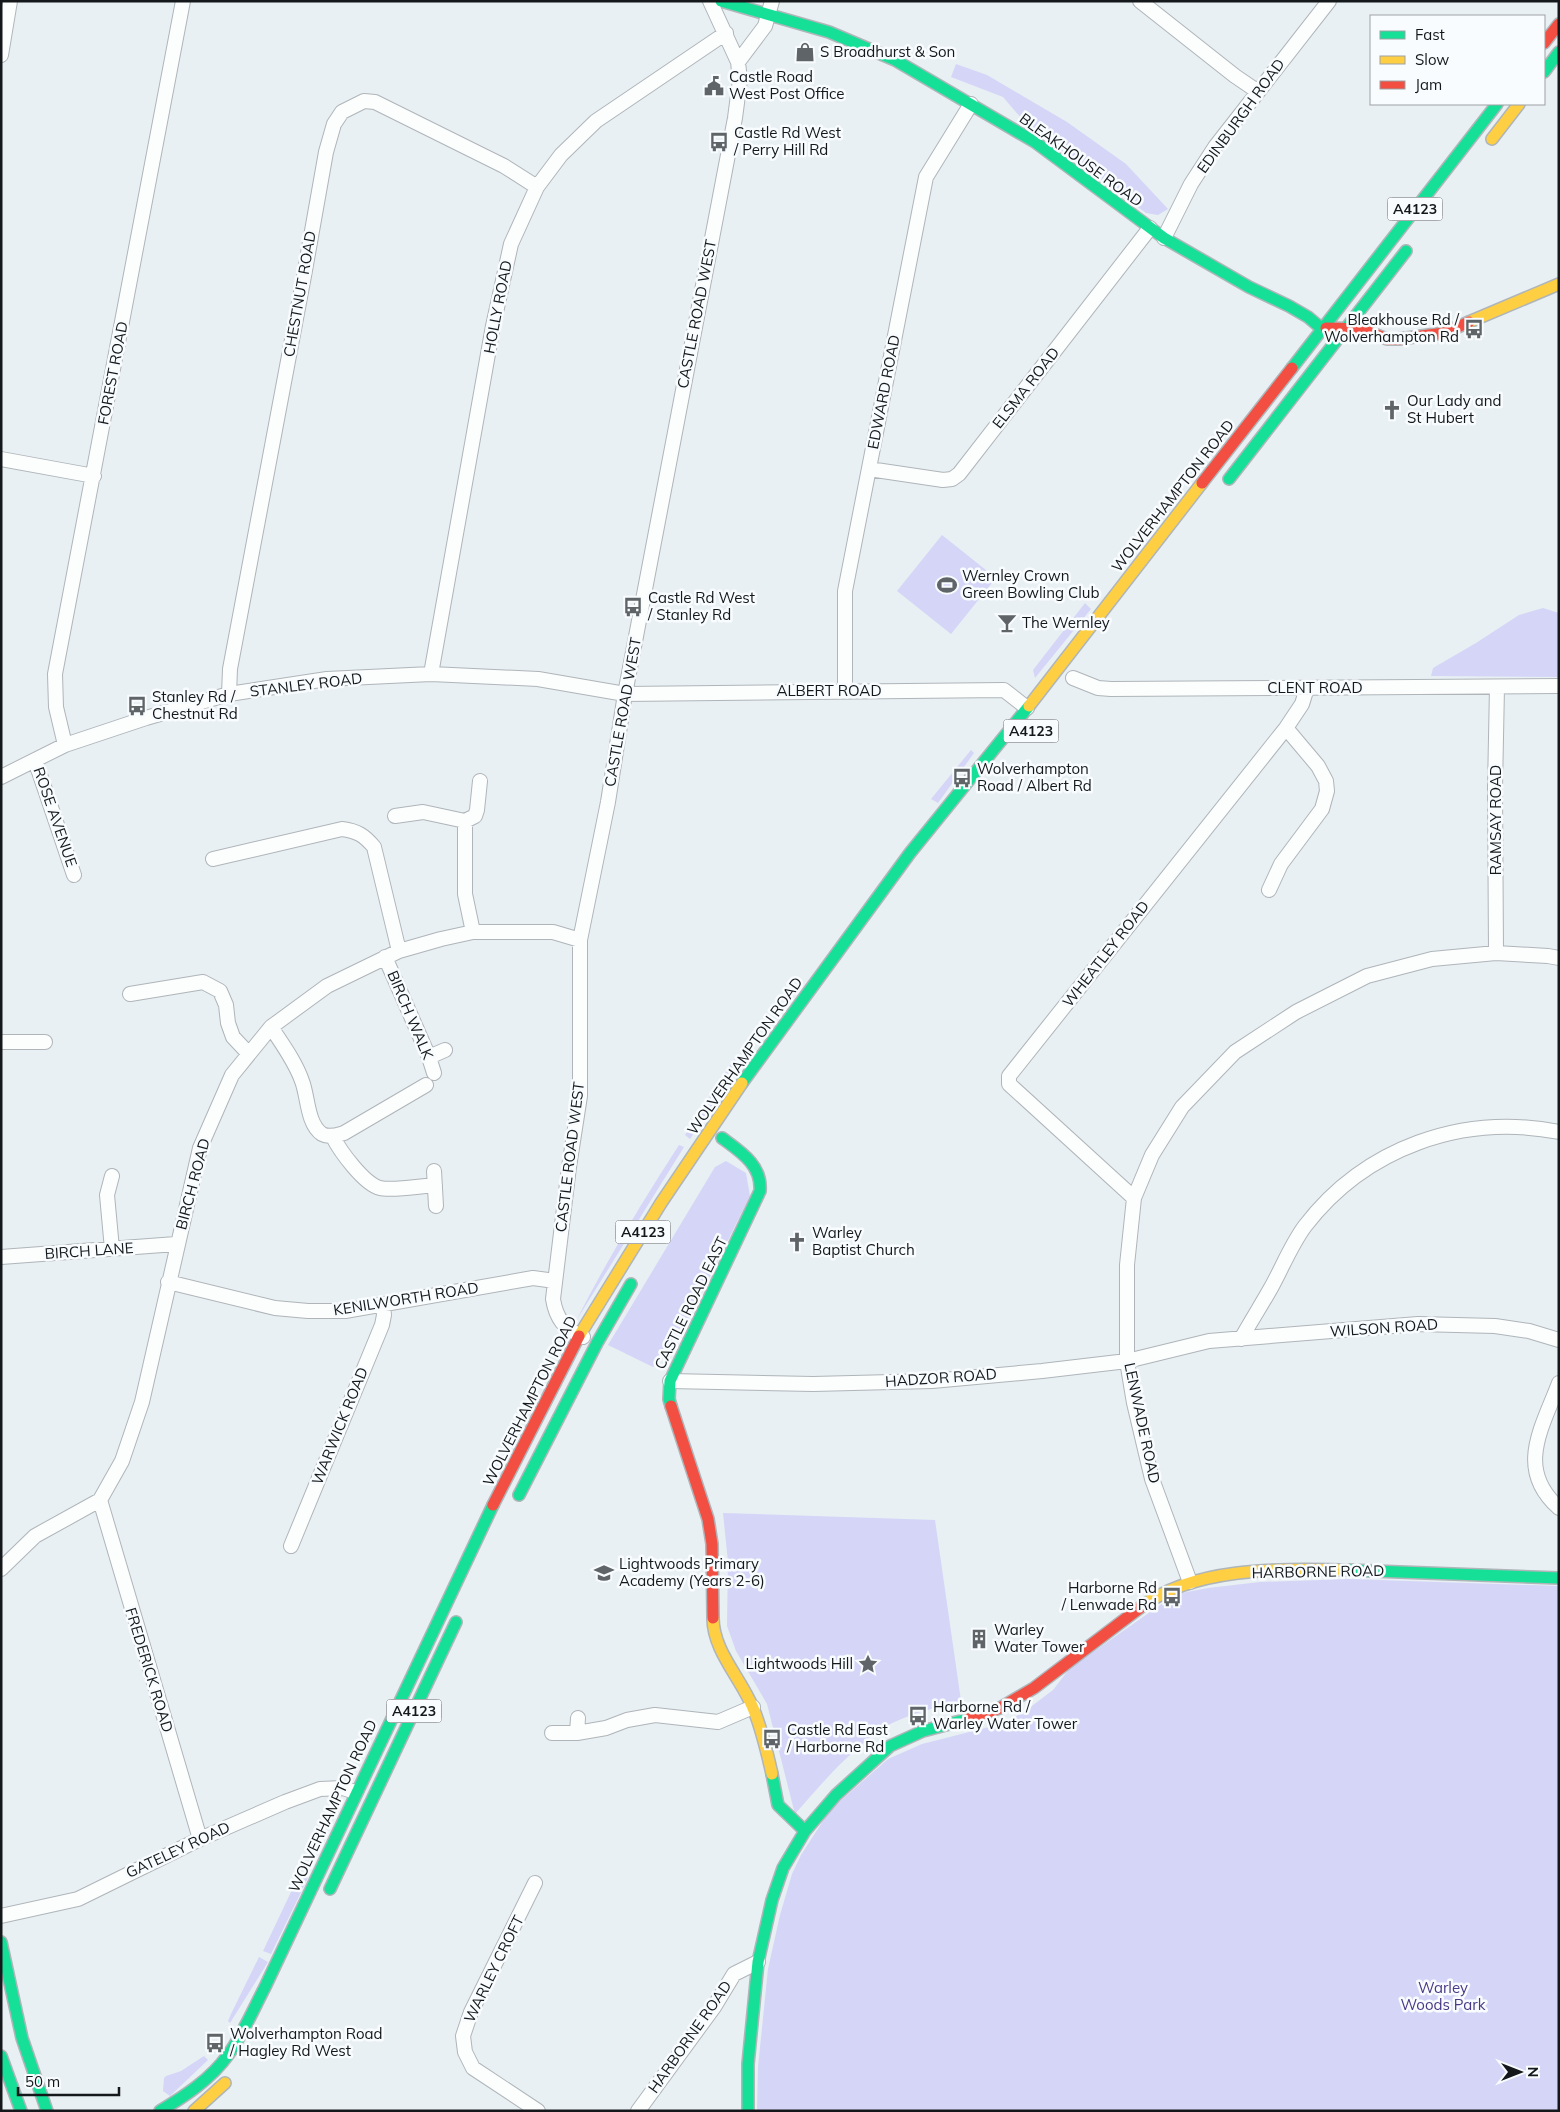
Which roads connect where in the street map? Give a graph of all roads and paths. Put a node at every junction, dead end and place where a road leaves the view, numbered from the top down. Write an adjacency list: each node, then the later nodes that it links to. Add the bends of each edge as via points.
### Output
1 (10, 1): 13 (street)
2 (183, 1): 35 (street, FOREST ROAD)
3 (710, 1): 10 (street, CASTLE ROAD WEST)
4 (721, 1): 8 (main road, BLEAKHOUSE ROAD)
5 (772, 1): 8 (street)
6 (1140, 1): 16 (street)
7 (1329, 1): 16 (street, EDINBURGH ROAD)
8 (768, 15): 14 (street, via 765,26); 17 (main road, BLEAKHOUSE ROAD, via 829,32 895,60)
9 (1559, 24): 11 (main road)
10 (726, 32): 14 (street, CASTLE ROAD WEST); 21 (street, HOLLY ROAD, via 596,121 561,155)
11 (1545, 42)
12 (1559, 52): 15 (main road)
13 (1, 55)
14 (738, 62): 44 (street, CASTLE ROAD WEST, via 740,80 735,118)
15 (1545, 71)
16 (1257, 91): 23 (street, EDINBURGH ROAD, via 1215,146 1191,184)
17 (971, 104): 22 (main road, BLEAKHOUSE ROAD, via 1035,142); 34 (street, EDWARD ROAD, via 926,177)
18 (1496, 105): 27 (main road, WOLVERHAMPTON ROAD / A4123)
19 (1518, 105): 20 (main road)
20 (1485, 148)
21 (537, 188): 37 (street, HOLLY ROAD, via 511,244 507,262); 43 (street, CHESTNUT ROAD, via 504,166 375,102 364,102 342,112 334,124 326,152 230,669)
22 (1150, 228): 23 (main road, BLEAKHOUSE ROAD); 34 (street, ELSMA ROAD, via 959,474 943,480)
23 (1164, 238): 26 (main road, BLEAKHOUSE ROAD)
24 (1414, 239): 28 (main road, A4123)
25 (1559, 284): 32 (main road, via 1455,330)
26 (1289, 306): 27 (main road, BLEAKHOUSE ROAD); 30 (main road, BLEAKHOUSE ROAD)
27 (1333, 313): 28 (main road, BLEAKHOUSE ROAD); 30 (main road, WOLVERHAMPTON ROAD / A4123)
28 (1362, 315): 31 (main road, A4123)
29 (1378, 323): 32 (main road)
30 (1322, 328): 31 (main road); 45 (main road, WOLVERHAMPTON ROAD / A4123)
31 (1346, 329): 32 (main road, via 1360,329 1387,339); 36 (main road, A4123)
32 (1408, 337)
33 (1, 459): 35 (street)
34 (869, 469): 42 (street, EDWARD ROAD, via 845,591)
35 (94, 476): 47 (street, FOREST ROAD, via 55,674 56,707)
36 (1219, 492)
37 (431, 674): 43 (street, STANLEY ROAD, via 327,679); 44 (street, STANLEY ROAD, via 538,679)
38 (1068, 681): 41 (street, CLENT ROAD, via 1111,689); 45 (main road)
39 (1559, 686): 40 (street, CLENT ROAD)
40 (1498, 687): 41 (street, CLENT ROAD); 59 (street, RAMSAY ROAD)
41 (1307, 688): 46 (street, WHEATLEY ROAD, via 1302,704)
42 (845, 692): 44 (street, ALBERT ROAD); 45 (street, ALBERT ROAD, via 1004,690)
43 (229, 694): 47 (street, STANLEY ROAD)
44 (625, 694): 57 (street, CASTLE ROAD WEST, via 608,802)
45 (1027, 708): 71 (main road, WOLVERHAMPTON ROAD / A4123, via 910,852)
46 (1286, 728): 55 (street, via 1318,766 1327,791 1322,809 1281,864); 75 (street, WHEATLEY ROAD, via 1010,1076 1009,1084)
47 (65, 745): 48 (street, STANLEY ROAD)
48 (35, 760): 49 (street, STANLEY ROAD); 54 (street, ROSE AVENUE)
49 (1, 777)
50 (480, 781): 52 (street, via 475,816)
51 (396, 816): 52 (street, via 423,812)
52 (465, 821): 56 (street, via 465,894)
53 (213, 859): 58 (street, via 342,829 355,831 365,836 374,848)
54 (74, 875)
55 (1269, 890)
56 (473, 932): 57 (street, BIRCH ROAD, via 553,932); 58 (street, BIRCH ROAD)
57 (580, 940): 81 (street, CASTLE ROAD WEST, via 580,1096)
58 (399, 951): 60 (street, BIRCH ROAD)
59 (1496, 953): 61 (street, LENWADE ROAD); 75 (street, LENWADE ROAD, via 1432,959 1367,976 1296,1012 1235,1052 1182,1107 1152,1155)
60 (385, 957): 63 (street, BIRCH ROAD, via 327,986); 68 (street, BIRCH WALK)
61 (1559, 958)
62 (130, 994): 67 (street, via 203,982 220,991 233,1038)
63 (271, 1027): 67 (street, BIRCH ROAD); 73 (street, via 293,1060 314,1126 323,1135)
64 (1, 1042): 65 (street)
65 (45, 1042)
66 (445, 1050): 68 (street)
67 (248, 1053): 77 (street, BIRCH ROAD, via 232,1075 200,1148)
68 (429, 1057): 69 (street, BIRCH WALK)
69 (434, 1073)
70 (426, 1085): 73 (street)
71 (711, 1130): 84 (main road, WOLVERHAMPTON ROAD / A4123, via 661,1203); 90 (main road, CASTLE ROAD EAST, via 756,1166 760,1190)
72 (1559, 1132): 85 (street, via 1488,1127 1452,1133 1381,1158 1351,1178 1305,1227 1282,1262)
73 (333, 1137): 76 (street, via 342,1153 372,1184 381,1188 435,1178)
74 (112, 1176): 78 (street, via 107,1196)
75 (1134, 1198): 89 (street, LENWADE ROAD, via 1127,1265)
76 (436, 1206)
77 (176, 1244): 78 (street, BIRCH LANE); 82 (street, BIRCH ROAD)
78 (112, 1249): 79 (street, BIRCH LANE)
79 (1, 1256)
80 (635, 1278): 88 (main road)
81 (555, 1281): 83 (street, KENILWORTH ROAD, via 533,1278); 84 (street, CASTLE ROAD WEST, via 555,1312 562,1324)
82 (168, 1282): 83 (street, KENILWORTH ROAD, via 275,1308 345,1311); 92 (street, BIRCH ROAD, via 142,1402 122,1461)
83 (383, 1305): 95 (street, WARWICK ROAD, via 382,1324)
84 (579, 1336): 88 (street, CASTLE ROAD WEST); 104 (main road, WOLVERHAMPTON ROAD / A4123, via 474,1543)
85 (1242, 1339): 86 (street, WILSON ROAD, via 1426,1324 1495,1326); 87 (street, WILSON ROAD)
86 (1559, 1340)
87 (1209, 1341): 89 (street, HADZOR ROAD)
88 (597, 1343): 93 (main road)
89 (1127, 1362): 90 (street, HADZOR ROAD, via 932,1381 813,1384); 98 (street, LENWADE ROAD, via 1152,1479)
90 (670, 1381): 100 (main road, CASTLE ROAD EAST, via 669,1399 708,1519 712,1544 713,1627)
91 (1559, 1383): 94 (street, via 1537,1440 1535,1458 1538,1483)
92 (100, 1500): 96 (street, via 35,1536); 107 (street, FREDERICK ROAD)
93 (515, 1502)
94 (1559, 1508)
95 (292, 1546)
96 (1, 1569)
97 (1559, 1578): 98 (main road, HARBORNE ROAD, via 1300,1569 1244,1573)
98 (1190, 1582): 106 (main road, HARBORNE ROAD, via 1166,1590 1146,1603 1034,1688 1000,1708 923,1731 890,1746 836,1795)
99 (460, 1614): 105 (main road, A4123)
100 (753, 1707): 103 (street, via 718,1722 655,1715); 106 (main road, CASTLE ROAD EAST, via 778,1805)
101 (578, 1718): 103 (street)
102 (552, 1733): 103 (street)
103 (577, 1734)
104 (355, 1792): 105 (main road); 107 (street, GATELEY ROAD, via 344,1788 320,1789); 117 (main road, WOLVERHAMPTON ROAD / A4123, via 265,1987 228,2056 204,2080)
105 (373, 1799): 109 (main road, A4123)
106 (805, 1831): 112 (main road, HARBORNE ROAD, via 783,1868)
107 (200, 1839): 110 (street, GATELEY ROAD, via 78,1900)
108 (535, 1884): 119 (street, WARLEY CROFT, via 471,2012 463,2036 465,2052 473,2068)
109 (323, 1904)
110 (1, 1916)
111 (1, 1942): 116 (main road, via 22,2038)
112 (758, 1962): 120 (street, HARBORNE ROAD, via 734,1974 714,2007); 121 (main road, via 748,2064)
113 (1, 2056): 115 (main road)
114 (235, 2072): 118 (main road)
115 (21, 2111)
116 (47, 2111)
117 (160, 2111)
118 (194, 2111)
119 (538, 2111)
120 (638, 2111)
121 (748, 2111)

